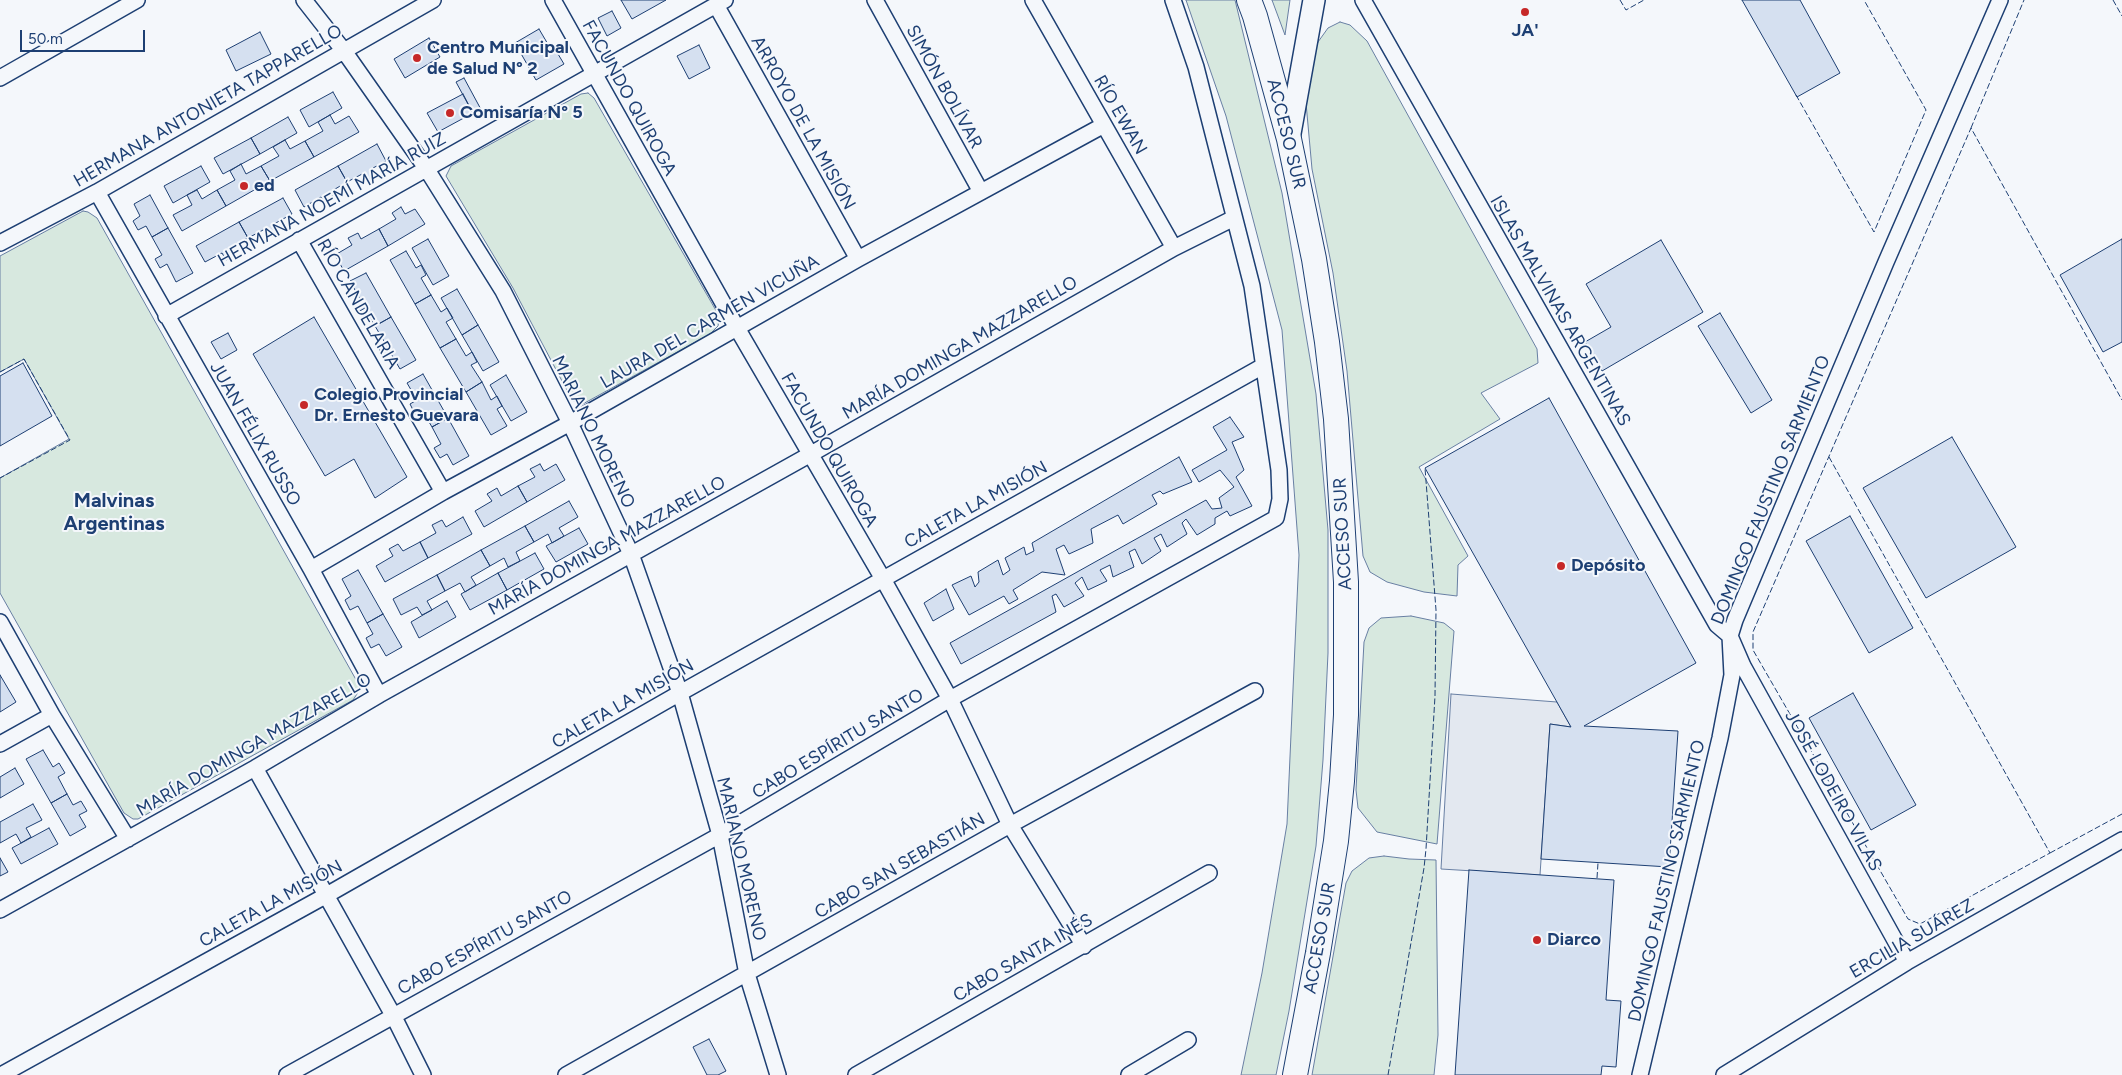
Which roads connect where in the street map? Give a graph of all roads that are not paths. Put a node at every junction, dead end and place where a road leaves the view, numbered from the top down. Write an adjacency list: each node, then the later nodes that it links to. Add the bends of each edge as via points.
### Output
1 (137, 0): 15 (street)
2 (304, 0): 13 (street, MARIANO MORENO)
3 (433, 0): 13 (street, HERMANA ANTONIETA TAPPARELLO)
4 (554, 0): 14 (street, FACUNDO QUIROGA)
5 (875, 0): 20 (street, SIMÓN BOLÍVAR)
6 (1033, 0): 16 (street, RÍO EWAN)
7 (1173, 0): 21 (street, via 1196,66)
8 (1249, 0): 17 (main road, ACCESO SUR)
9 (1314, 0): 17 (street)
10 (1363, 0): 36 (street, ISLAS MALVINAS ARGENTINAS, via 1717,625)
11 (2000, 0): 36 (street, DOMINGO FAUSTINO SARMIENTO, via 1882,271)
12 (720, 3): 14 (street, HERMANA NOEMÍ MARÍA RUIZ); 25 (street, ARROYO DE LA MISIÓN)
13 (344, 51): 18 (street, MARIANO MORENO); 19 (street, HERMANA ANTONIETA TAPPARELLO)
14 (594, 75): 18 (street, HERMANA NOEMÍ MARÍA RUIZ); 27 (street, FACUNDO QUIROGA)
15 (0, 78)
16 (1104, 125): 20 (street, LAURA DEL CARMEN VICUÑA); 24 (street, RÍO EWAN)
17 (1289, 139): 63 (main road, ACCESO SUR, via 1314,259 1336,419 1347,651 1342,781 1336,841)
18 (426, 168): 22 (street, HERMANA NOEMÍ MARÍA RUIZ); 29 (street, MARIANO MORENO, via 503,291)
19 (97, 192): 23 (street, HERMANA ANTONIETA TAPPARELLO); 26 (street, JUAN FÉLIX RUSSO)
20 (981, 192): 25 (street, LAURA DEL CARMEN VICUÑA)
21 (1234, 218): 24 (street, MARÍA DOMINGA MAZZARELLO); 28 (street, via 1252,286)
22 (299, 240): 26 (street, HERMANA NOEMÍ MARÍA RUIZ); 31 (street, RÍO CANDELARIA)
23 (0, 242)
24 (1174, 248): 30 (street, MARÍA DOMINGA MAZZARELLO)
25 (858, 259): 27 (street, LAURA DEL CARMEN VICUÑA)
26 (166, 316): 33 (street, JUAN FÉLIX RUSSO)
27 (737, 328): 29 (street, LAURA DEL CARMEN VICUÑA); 30 (street, FACUNDO QUIROGA)
28 (1263, 366): 34 (street, CALETA LA MISIÓN); 40 (street, CABO ESPÍRITU SANTO, via 1279,470 1280,499 1276,518)
29 (570, 423): 31 (street, LAURA DEL CARMEN VICUÑA); 32 (street, MARIANO MORENO)
30 (811, 454): 32 (street, MARÍA DOMINGA MAZZARELLO); 34 (street, FACUNDO QUIROGA)
31 (443, 492): 33 (street, LAURA DEL CARMEN VICUÑA)
32 (630, 554): 38 (street, MARIANO MORENO); 39 (street, MARÍA DOMINGA MAZZARELLO)
33 (311, 569): 39 (street, JUAN FÉLIX RUSSO)
34 (883, 579): 38 (street, CALETA LA MISIÓN); 40 (street, FACUNDO QUIROGA)
35 (0, 622): 41 (street)
36 (1730, 636): 52 (street, JOSÉ LODEIRO VILAS, via 1743,666); 64 (street, DOMINGO FAUSTINO SARMIENTO, via 1732,676 1720,738)
37 (1255, 691): 44 (street, CABO SAN SEBASTIÁN)
38 (680, 693): 45 (street, MARIANO MORENO); 49 (street, CALETA LA MISIÓN)
39 (379, 695): 43 (street, MARÍA DOMINGA MAZZARELLO)
40 (950, 699): 44 (street, FACUNDO QUIROGA); 45 (street, CABO ESPÍRITU SANTO)
41 (52, 715): 42 (street); 46 (street)
42 (0, 744)
43 (255, 768): 46 (street, MARÍA DOMINGA MAZZARELLO); 49 (street)
44 (1010, 825): 51 (street, FACUNDO QUIROGA); 53 (street, CABO SAN SEBASTIÁN)
45 (720, 835): 53 (street, MARIANO MORENO); 54 (street, CABO ESPÍRITU SANTO)
46 (128, 838): 50 (street, MARÍA DOMINGA MAZZARELLO)
47 (2122, 840): 52 (street, ERCILIA SUÁREZ)
48 (1209, 873): 51 (street, CABO SANTA INÉS)
49 (325, 896): 54 (street); 56 (street, CALETA LA MISIÓN)
50 (0, 910)
51 (1084, 946): 61 (street, CABO SANTA INÉS)
52 (1907, 962): 65 (street, ERCILIA SUÁREZ)
53 (747, 974): 59 (street, CABO SAN SEBASTIÁN); 60 (street, MARIANO MORENO)
54 (393, 1015): 57 (street, CABO ESPÍRITU SANTO); 58 (street)
55 (1188, 1040): 62 (street)
56 (1, 1075)
57 (287, 1075)
58 (422, 1075)
59 (566, 1075)
60 (778, 1075)
61 (856, 1075)
62 (1129, 1075)
63 (1295, 1075)
64 (1640, 1075)
65 (1724, 1075)

